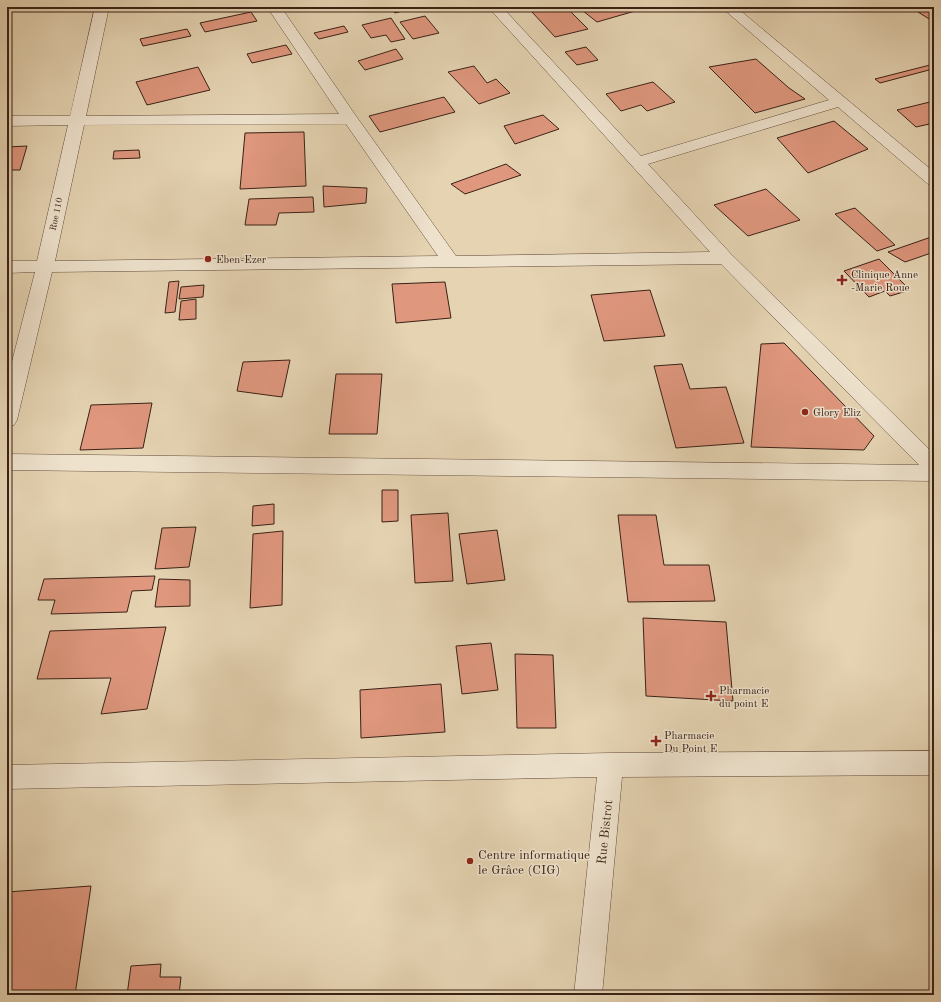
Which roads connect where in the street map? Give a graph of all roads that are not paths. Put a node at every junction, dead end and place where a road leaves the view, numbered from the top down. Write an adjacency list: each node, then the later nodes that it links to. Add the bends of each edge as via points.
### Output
1 (102, 7): 8 (street, Rue 110)
2 (274, 7): 6 (street)
3 (496, 7): 9 (street)
4 (728, 7): 5 (street)
5 (841, 101): 9 (street); 10 (street)
6 (350, 119): 8 (street); 12 (street)
7 (7, 121): 8 (street)
8 (77, 121): 13 (street, Rue 110)
9 (638, 162): 11 (street)
10 (934, 180)
11 (725, 258): 12 (street); 17 (street)
12 (452, 261): 13 (street)
13 (45, 266): 14 (street); 15 (street, Rue 110)
14 (7, 267)
15 (7, 420)
16 (7, 462): 18 (street)
17 (934, 466)
18 (934, 473)
19 (934, 763): 20 (street)
20 (611, 765): 21 (street); 22 (street, Rue Bistrot)
21 (7, 777)
22 (588, 995)

